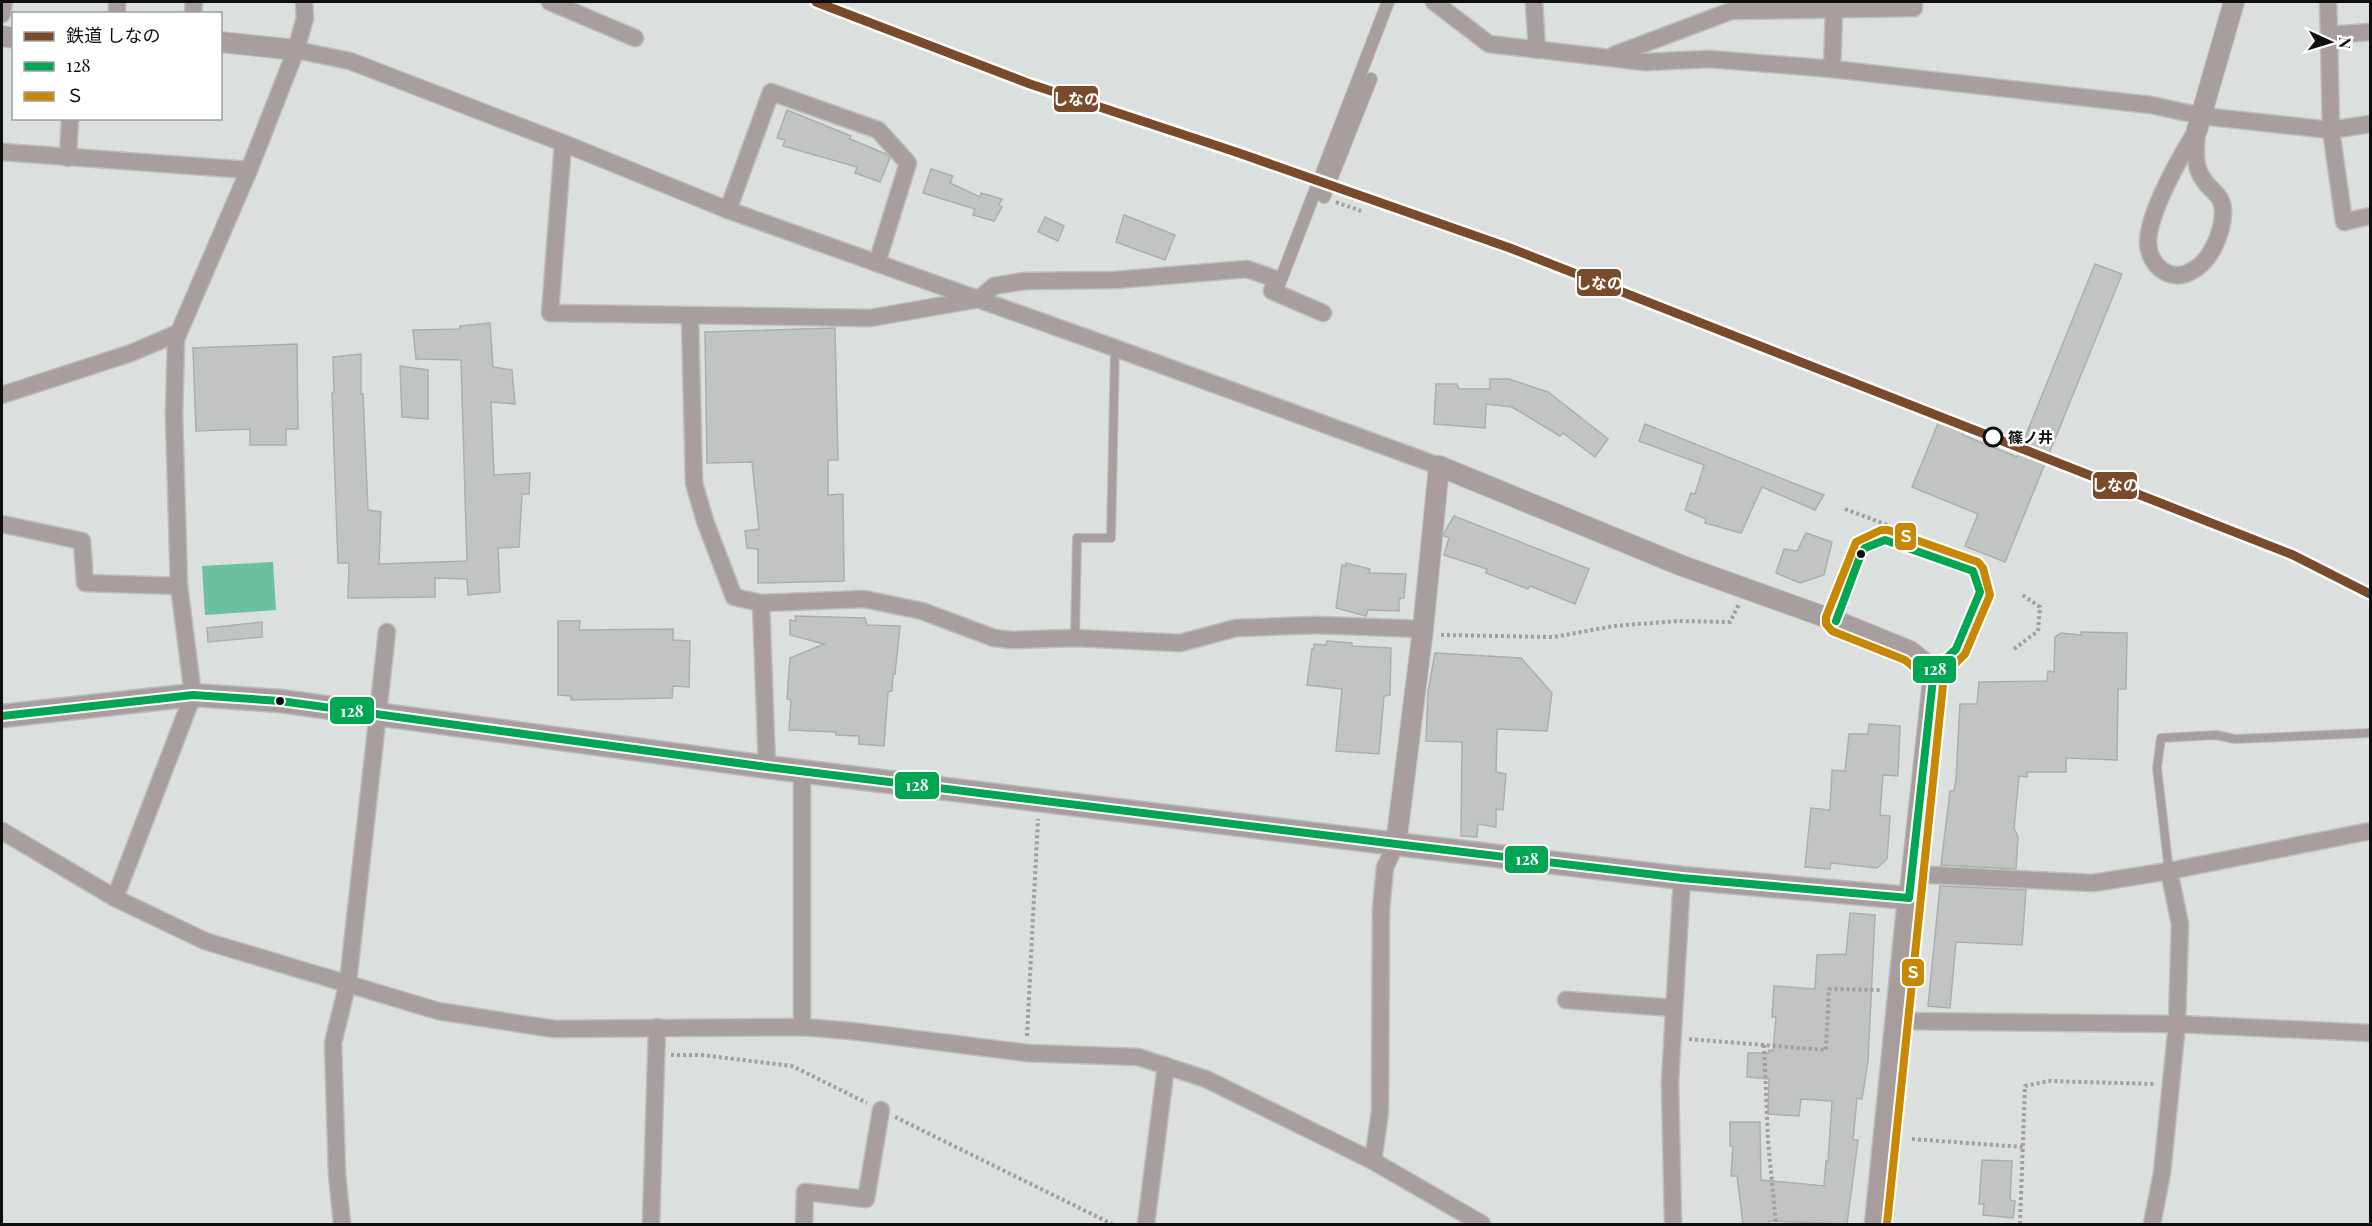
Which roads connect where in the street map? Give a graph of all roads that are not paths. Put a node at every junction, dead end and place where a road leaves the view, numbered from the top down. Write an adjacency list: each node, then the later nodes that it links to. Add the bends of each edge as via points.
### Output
1 (4, 2): 11 (street)
2 (304, 2): 16 (street, via 305,18)
3 (550, 2): 14 (street)
4 (1388, 2): 35 (street)
5 (1434, 2): 17 (street, via 1489,44)
6 (1534, 2): 17 (street)
7 (1913, 2): 10 (street, via 1914,8)
8 (2234, 2): 22 (street)
9 (2328, 2): 13 (street)
10 (1834, 9): 18 (street, via 1731,11); 19 (street)
11 (2, 14)
12 (2370, 32): 13 (street)
13 (2329, 35): 24 (street)
14 (634, 38)
15 (222, 42): 16 (street)
16 (296, 50): 25 (street, via 350,61); 28 (street)
17 (1536, 50): 18 (street)
18 (1611, 56): 19 (street, via 1645,62 1710,59)
19 (1832, 69): 22 (street, via 2151,105)
20 (1371, 80): 31 (street)
21 (70, 120): 27 (street)
22 (2199, 123): 24 (street); 29 (street, via 2196,159); 30 (street)
23 (2370, 124): 24 (street)
24 (2331, 130): 33 (street, via 2344,222)
25 (563, 143): 32 (street); 38 (street, via 550,313)
26 (2, 152): 27 (street)
27 (68, 159): 28 (street)
28 (249, 170): 39 (street)
29 (2202, 179): 30 (street); 30 (street, via 2221,199 2222,222 2204,262 2192,272 2180,275 2158,268 2149,249 2153,218)
30 (2170, 181)
31 (1324, 197)
32 (728, 210): 34 (street); 34 (street, via 771,92 878,130 908,163)
33 (2370, 216)
34 (877, 263): 36 (street)
35 (1278, 287)
36 (979, 299): 37 (street, via 994,286 1025,281 1115,280 1247,269 1276,279 1272,291); 38 (street, via 870,318); 40 (street)
37 (1323, 313)
38 (690, 317): 45 (street, via 694,483 734,597)
39 (178, 333): 41 (street, via 131,353); 44 (street, via 174,415)
40 (1115, 348): 42 (street); 49 (lane, via 1111,538 1077,538)
41 (2, 395)
42 (1439, 466): 46 (street, via 1746,590); 48 (street)
43 (2, 524): 44 (street, via 82,541 85,583)
44 (179, 586): 51 (street)
45 (761, 603): 49 (street, via 864,599 922,611 994,638); 55 (street)
46 (1836, 621): 50 (street, via 1910,651); 50 (lane, via 1861,554 1865,548 1885,540 1973,571 1980,592 1956,650)
47 (387, 632): 52 (street)
48 (1423, 632): 49 (street, via 1316,625 1236,628 1179,643); 59 (street)
49 (1075, 638)
50 (1934, 670): 61 (street)
51 (193, 695): 52 (main road, via 280,701); 53 (main road); 63 (street)
52 (379, 715): 55 (main road); 65 (street)
53 (2, 716)
54 (2370, 733): 60 (lane, via 2161,738 2157,768)
55 (767, 767): 56 (main road)
56 (802, 771): 59 (main road); 71 (street)
57 (2, 831): 63 (street)
58 (2370, 831): 60 (street)
59 (1396, 844): 62 (main road); 75 (street, via 1385,867 1381,909 1380,1112)
60 (2169, 871): 61 (street, via 2093,883); 69 (street, via 2181,924)
61 (1912, 874): 64 (street)
62 (1682, 878): 64 (main road); 67 (street)
63 (115, 898): 65 (street, via 204,940)
64 (1909, 898): 68 (main road)
65 (348, 982): 70 (street, via 438,1011 554,1029); 76 (street, via 333,1043)
66 (1566, 1000): 67 (street)
67 (1674, 1008): 81 (street, via 1670,1081)
68 (1898, 1021): 69 (street); 82 (main road)
69 (2177, 1024): 72 (street); 83 (street, via 2162,1173)
70 (657, 1027): 71 (street); 77 (street)
71 (802, 1027): 73 (street, via 1027,1053 1138,1057)
72 (2370, 1034)
73 (1166, 1066): 75 (street, via 1206,1079); 79 (street)
74 (881, 1110): 78 (street, via 866,1199 805,1192)
75 (1373, 1161): 80 (street)
76 (342, 1224)
77 (651, 1224)
78 (804, 1224)
79 (1146, 1224)
80 (1482, 1224)
81 (1673, 1224)
82 (1876, 1224)
83 (2152, 1224)

